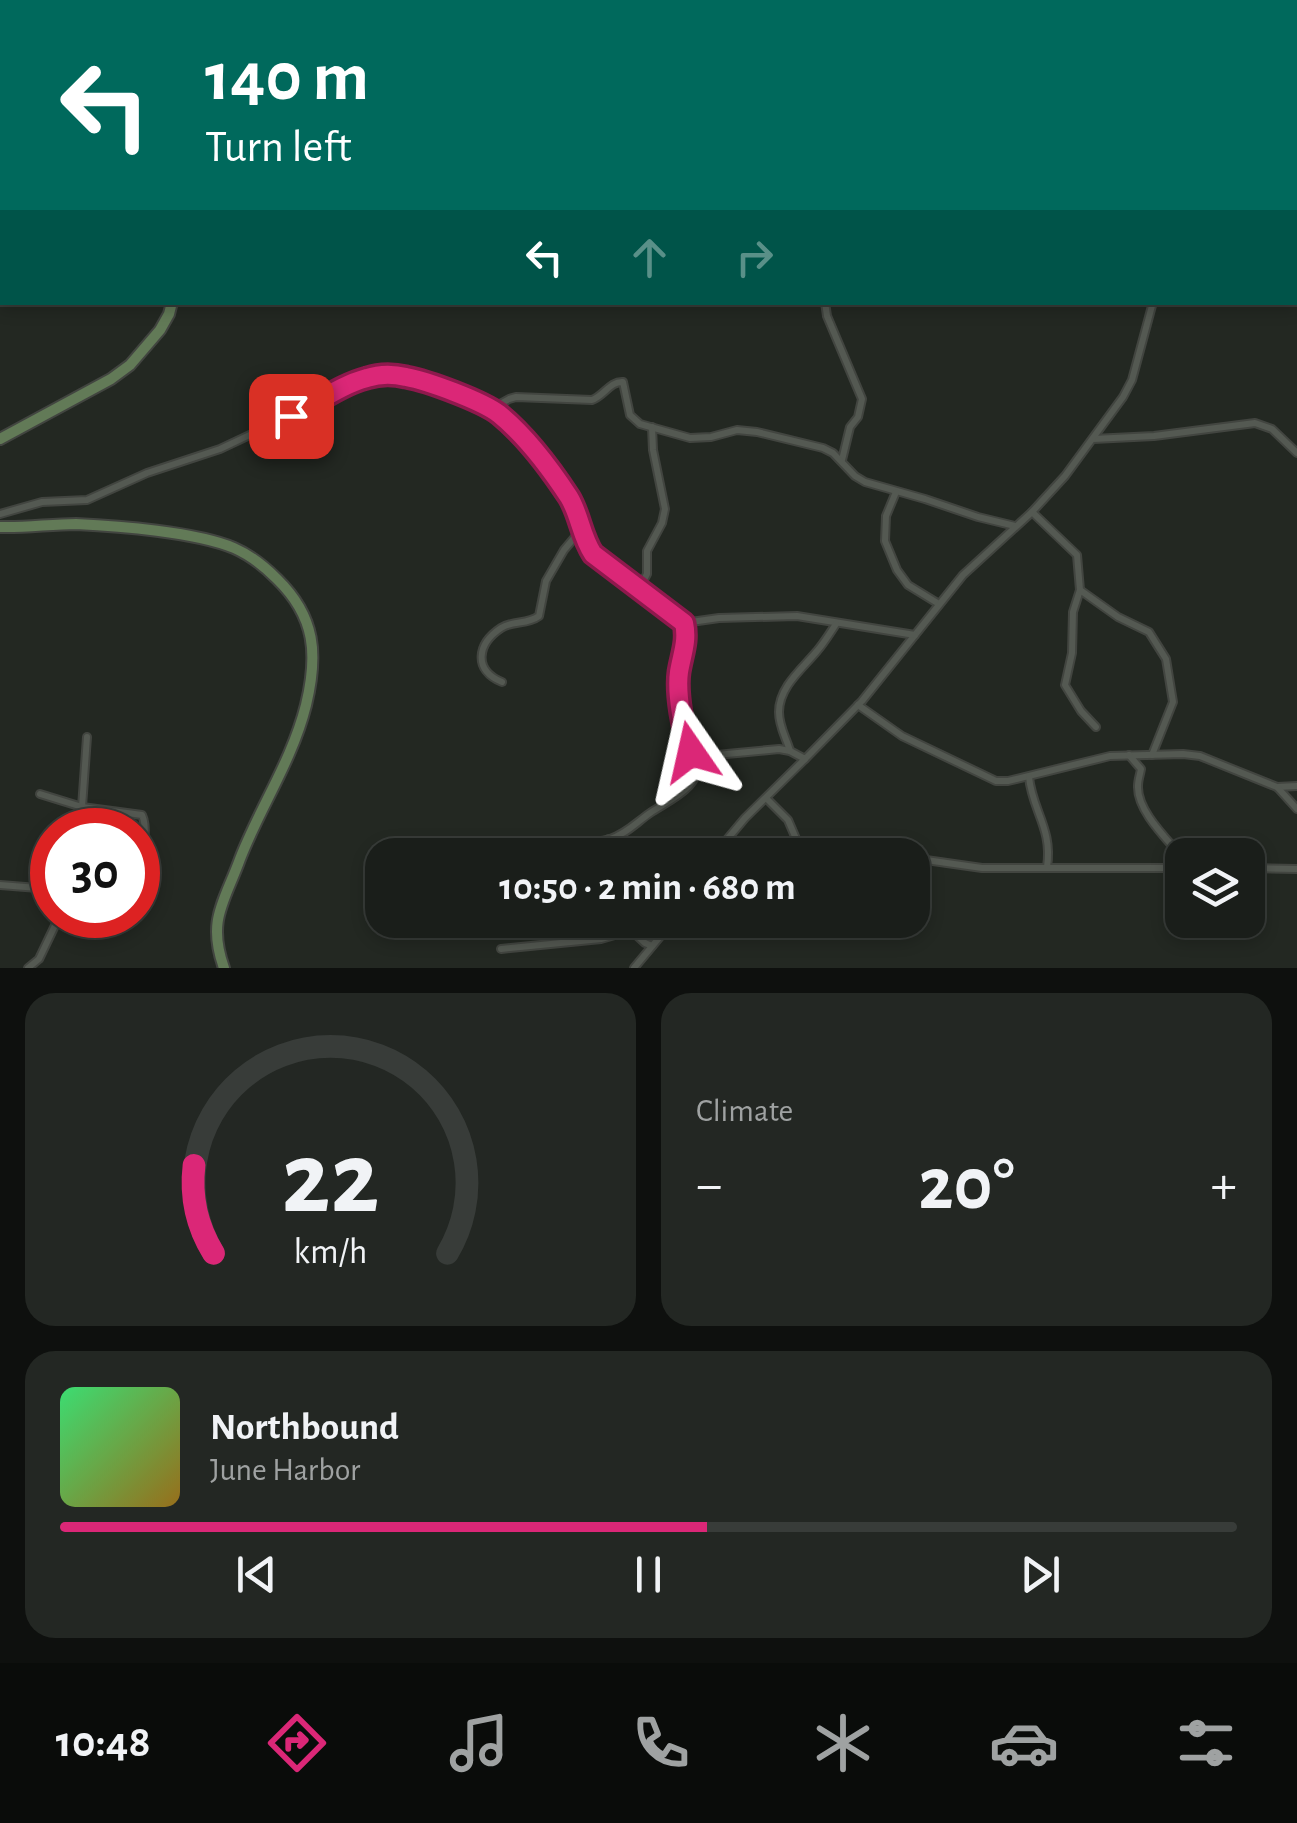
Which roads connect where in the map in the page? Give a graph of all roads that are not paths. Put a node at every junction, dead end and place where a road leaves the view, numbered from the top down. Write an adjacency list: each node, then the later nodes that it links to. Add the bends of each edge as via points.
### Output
1 (171, 305): 6 (main road, via 130,365)
2 (826, 305): 9 (street, via 862,400)
3 (1152, 305): 7 (street, via 1132,380)
4 (491, 409): 5 (street, via 516,398 592,400 623,382 630,414); 12 (street, via 403,376 366,378 220,449 87,500 42,502); 15 (street, via 543,461 572,504)
5 (652, 427): 9 (street, via 690,438 757,432 822,448); 16 (street, via 664,508)
6 (0, 439)
7 (1093, 439): 8 (street, via 1255,423); 11 (street)
8 (1297, 452)
9 (842, 461): 10 (street, via 855,476)
10 (896, 492): 13 (street); 18 (street, via 884,541 908,584)
11 (1032, 512): 13 (street); 17 (street, via 1077,554)
12 (0, 514)
13 (1016, 526): 18 (street)
14 (0, 528): 56 (main road, via 94,526 211,541 252,558 304,613 313,658 306,704 296,742 220,910 216,947)
15 (580, 530): 16 (street, via 593,554); 22 (street, via 546,581 538,616 501,628 482,651 485,672)
16 (639, 589): 19 (street)
17 (1080, 590): 24 (street, via 1065,685); 27 (street, via 1148,632 1166,659 1173,702)
18 (939, 604): 21 (street)
19 (684, 623): 20 (street, via 797,616); 29 (street, via 679,686 688,748)
20 (836, 624): 21 (street); 26 (street, via 780,700)
21 (915, 636): 23 (street)
22 (502, 682)
23 (858, 705): 30 (street); 31 (street, via 902,736 986,778)
24 (1096, 727)
25 (87, 737): 36 (street)
26 (790, 751): 29 (street); 30 (street)
27 (1152, 754): 28 (street); 33 (street, via 1200,756)
28 (1129, 755): 31 (street); 41 (street, via 1140,770 1138,793)
29 (695, 756): 38 (street, via 697,772 684,791)
30 (805, 759): 35 (street)
31 (1029, 776): 43 (street, via 1047,836)
32 (1297, 786): 33 (street)
33 (1277, 787): 37 (street)
34 (40, 794): 36 (street)
35 (766, 798): 39 (street); 40 (street)
36 (82, 808)
37 (1297, 809)
38 (611, 838)
39 (727, 838)
40 (796, 838)
41 (1165, 838)
42 (930, 861): 43 (street)
43 (1046, 867): 44 (street)
44 (1165, 868)
45 (1265, 868): 46 (street)
46 (1297, 869)
47 (0, 885): 48 (street)
48 (30, 887)
49 (49, 938): 55 (street)
50 (608, 938): 54 (street)
51 (641, 938): 53 (street)
52 (660, 938): 53 (street)
53 (652, 946): 57 (street)
54 (501, 948)
55 (28, 968)
56 (224, 968)
57 (634, 968)

